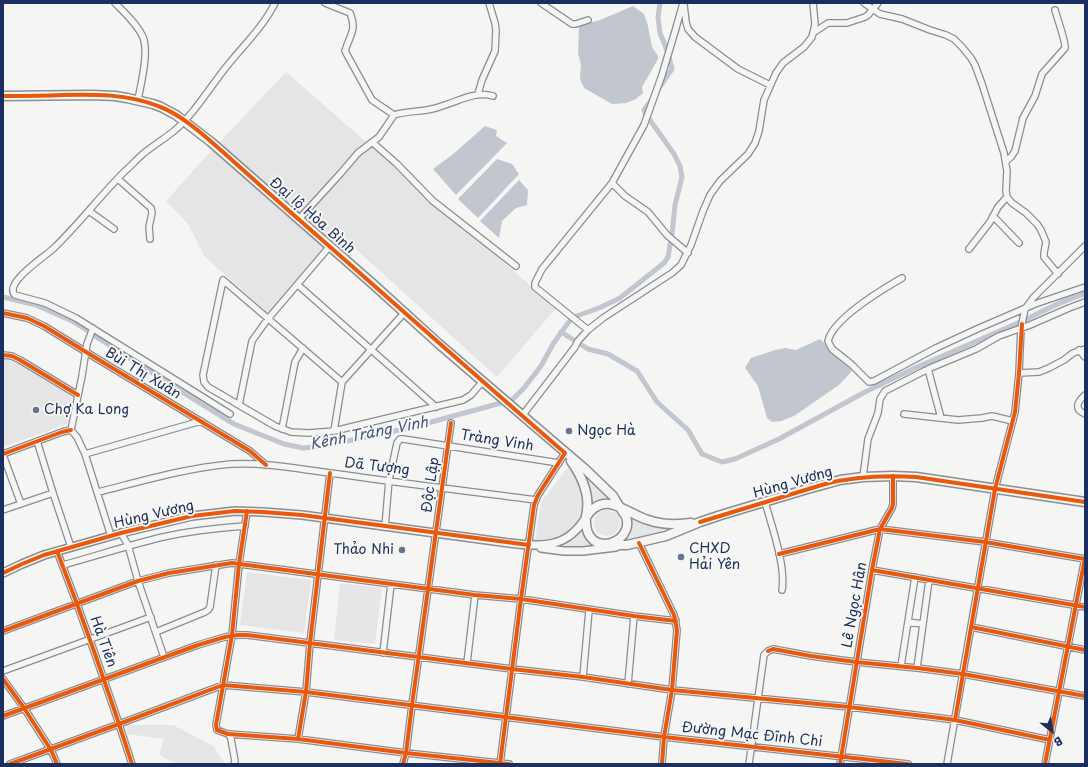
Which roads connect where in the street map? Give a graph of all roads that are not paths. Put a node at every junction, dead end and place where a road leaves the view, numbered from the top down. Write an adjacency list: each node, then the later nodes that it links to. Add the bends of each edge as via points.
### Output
1 (115, 3): 18 (street, via 137,27 145,43)
2 (275, 3): 20 (street, via 263,24)
3 (325, 3): 19 (street, via 350,12 354,26 344,51 372,100)
4 (489, 3): 15 (street, via 496,30 495,51)
5 (541, 3): 12 (street, via 572,24)
6 (684, 3): 14 (street, via 688,29 694,37 738,69); 24 (street, via 644,125)
7 (813, 3): 13 (street)
8 (864, 3): 10 (street)
9 (878, 3): 10 (street)
10 (873, 9): 13 (street, via 868,15 856,21 828,23); 22 (street, via 880,14 902,18 946,35 962,47 975,66)
11 (1055, 10): 22 (street, via 1065,48 1042,74 1035,96 1023,118 1015,151)
12 (588, 20)
13 (814, 33): 14 (street, via 804,47 783,63)
14 (770, 86): 35 (street, via 764,100 755,143 710,195)
15 (478, 94): 17 (street); 19 (street, via 443,106)
16 (3, 96): 18 (highway, Đại lộ Hòa Bình, via 92,94)
17 (493, 96)
18 (138, 100): 20 (highway, Đại lộ Hòa Bình, via 161,107)
19 (394, 115): 21 (street, via 379,137)
20 (184, 121): 23 (street, via 144,153); 28 (highway, Đại lộ Hòa Bình)
21 (372, 142): 28 (street, via 358,153); 36 (street, via 433,202)
22 (1006, 160): 25 (street)
23 (118, 179): 26 (street); 30 (street, via 151,208)
24 (612, 183): 35 (street, via 648,212 667,235); 48 (street, via 542,269 534,283 534,287)
25 (1007, 196): 27 (street); 37 (street, via 1041,230 1046,242 1044,257)
26 (89, 211): 29 (street); 47 (street, via 54,248 21,276 12,292 17,296 45,302)
27 (993, 216): 31 (street); 34 (street)
28 (299, 219): 32 (highway, Đại lộ Hòa Bình)
29 (114, 228)
30 (150, 239)
31 (1019, 243)
32 (330, 246): 39 (street); 43 (highway, Đại lộ Hòa Bình)
33 (1085, 246): 37 (street)
34 (969, 249)
35 (688, 253): 48 (street, via 678,269)
36 (516, 266)
37 (1058, 274): 42 (street, via 1033,298)
38 (902, 278): 42 (street, via 849,314 828,338 832,349 869,382 936,348)
39 (298, 285): 45 (street); 50 (street)
40 (1085, 287): 42 (street)
41 (1085, 302): 46 (street)
42 (1024, 311): 46 (street)
43 (405, 312): 50 (street); 57 (highway, Đại lộ Hòa Bình)
44 (3, 313): 52 (street, Bùi Thị Xuân, via 27,318)
45 (268, 318): 49 (street); 61 (street, via 252,341); 61 (street, via 223,280 203,375 208,387)
46 (1022, 326): 55 (street); 56 (street)
47 (93, 328): 52 (street); 63 (street)
48 (588, 330): 66 (street)
49 (303, 348): 58 (street); 71 (street, via 294,362)
50 (371, 349): 58 (street); 62 (street)
51 (1082, 350): 54 (street); 56 (street, via 1049,368 1038,372)
52 (86, 352): 59 (street); 69 (street, Bùi Thị Xuân)
53 (3, 355): 59 (street, via 20,360)
54 (1085, 357)
55 (928, 369): 67 (street); 83 (street, via 885,391 882,395 868,439)
56 (1019, 373): 68 (street)
57 (483, 381): 62 (street, via 463,400); 66 (highway, Đại lộ Hòa Bình)
58 (342, 382): 73 (street)
59 (78, 395): 72 (street)
60 (1085, 395): 65 (street, via 1078,404 1078,409)
61 (239, 405): 71 (street)
62 (436, 407): 73 (street)
63 (230, 414)
64 (904, 414): 67 (street)
65 (1085, 414)
66 (522, 416): 76 (highway, Đại lộ Hòa Bình)
67 (941, 418): 68 (street, via 964,420 992,416)
68 (1013, 421): 86 (street)
69 (201, 422): 78 (street); 80 (street, Bùi Thị Xuân, via 250,451)
70 (451, 423): 75 (street, Độc Lập)
71 (282, 429): 73 (street, via 308,433)
72 (71, 430): 74 (street); 78 (street, via 78,437)
73 (334, 431)
74 (37, 442): 77 (street); 88 (street)
75 (448, 446): 79 (street, Tràng Vinh); 84 (street, Tràng Vinh, via 400,439); 85 (street, Độc Lập)
76 (565, 453): 79 (street); 93 (highway, via 585,469); 96 (highway, via 585,486 588,510)
77 (3, 454): 92 (street)
78 (85, 454): 87 (street)
79 (559, 462): 89 (street)
80 (266, 465): 81 (street, Dã Tượng); 87 (street, Dã Tượng, via 232,464 197,468)
81 (330, 473): 84 (street, Dã Tượng); 98 (street)
82 (893, 476): 83 (highway, Hùng Vương); 86 (highway, Hùng Vương); 102 (street, Lê Ngọc Hân, via 893,504)
83 (863, 477): 90 (highway, Hùng Vương, via 840,480)
84 (390, 480): 85 (street, Dã Tượng); 101 (street, Tràng Vinh)
85 (442, 488): 89 (street, Dã Tượng); 104 (street, Độc Lập)
86 (995, 488): 91 (highway, Hùng Vương); 106 (street)
87 (98, 492): 105 (street)
88 (53, 493): 92 (street); 112 (street)
89 (536, 500): 110 (street)
90 (765, 502): 99 (highway, Hùng Vương); 115 (street)
91 (1085, 502)
92 (21, 504): 94 (street)
93 (618, 506): 96 (highway, via 607,503 595,506); 97 (highway); 97 (highway); 108 (highway, via 627,520 626,527 619,539)
94 (3, 510)
95 (247, 511): 98 (main road, Hùng Vương); 100 (street); 103 (main road, Hùng Vương, via 192,516)
96 (586, 517): 108 (highway, via 586,529 593,540); 110 (main road, via 576,530 562,540 546,545)
97 (641, 517): 99 (highway, via 668,524)
98 (326, 518): 101 (main road, Hùng Vương); 122 (street)
99 (700, 522): 107 (highway)
100 (245, 526): 109 (street, via 165,536); 117 (street)
101 (385, 527): 104 (main road, Hùng Vương)
102 (880, 529): 106 (street); 115 (street); 120 (street, Lê Ngọc Hân)
103 (121, 533): 105 (main road, Hùng Vương); 109 (street)
104 (436, 533): 110 (main road, Hùng Vương); 128 (street, Độc Lập)
105 (111, 536): 112 (main road, Hùng Vương)
106 (986, 542): 116 (street); 127 (street)
107 (640, 543): 111 (highway); 138 (street)
108 (609, 544): 111 (highway); 114 (main road)
109 (128, 545): 119 (street); 125 (street)
110 (529, 545): 114 (main road, via 552,550); 131 (street)
111 (627, 545): 114 (main road)
112 (71, 547): 113 (main road, Hùng Vương)
113 (57, 551): 119 (street, Hà Tiên); 121 (main road, Hùng Vương, via 32,559)
114 (590, 551)
115 (779, 554): 129 (street)
116 (1085, 559): 133 (street)
117 (239, 564): 118 (street); 122 (street); 144 (street)
118 (216, 565): 125 (street); 143 (street, via 208,610)
119 (63, 566): 132 (street, Hà Tiên)
120 (872, 570): 123 (street); 152 (street, Lê Ngọc Hân)
121 (3, 573)
122 (318, 574): 126 (street); 146 (street)
123 (915, 577): 124 (street); 139 (street)
124 (929, 580): 127 (street); 140 (street)
125 (138, 581): 132 (street); 137 (street)
126 (391, 584): 128 (street); 149 (street)
127 (977, 588): 133 (street); 141 (street)
128 (428, 589): 130 (street); 151 (street, Độc Lập)
129 (782, 590)
130 (475, 596): 131 (street); 153 (street)
131 (521, 599): 135 (street); 156 (street)
132 (77, 603): 142 (street); 145 (street, Hà Tiên)
133 (1076, 605): 134 (street); 147 (street)
134 (1085, 607)
135 (589, 610): 136 (street); 159 (street)
136 (634, 616): 138 (street); 162 (street)
137 (151, 617): 143 (street); 145 (street)
138 (676, 621): 164 (street)
139 (908, 622): 140 (street); 154 (street)
140 (923, 624): 155 (street)
141 (971, 628): 147 (street); 158 (street)
142 (3, 631)
143 (156, 632): 150 (street)
144 (232, 635): 146 (street); 150 (street); 163 (street)
145 (90, 640): 157 (street); 161 (street, Hà Tiên)
146 (310, 643): 149 (street); 165 (street)
147 (1068, 646): 148 (street); 166 (street)
148 (1085, 650)
149 (383, 653): 151 (street)
150 (164, 657): 161 (street)
151 (418, 657): 153 (street); 169 (street, Độc Lập)
152 (856, 662): 154 (street); 168 (street, via 773,649 764,655); 171 (street, Lê Ngọc Hân)
153 (467, 663): 156 (street)
154 (901, 666): 155 (street)
155 (917, 668): 158 (street)
156 (512, 669): 159 (street); 173 (street)
157 (3, 671)
158 (963, 674): 166 (street); 174 (street)
159 (583, 677): 162 (street)
160 (3, 679): 170 (street)
161 (104, 679): 170 (street); 175 (street, Hà Tiên)
162 (628, 684): 164 (street)
163 (223, 685): 165 (street, Đường Mạc Đĩnh Chi); 175 (street, Đường Mạc Đĩnh Chi); 176 (street, via 216,725 217,730)
164 (672, 690): 168 (street); 177 (street)
165 (306, 692): 169 (street, Đường Mạc Đĩnh Chi); 178 (street)
166 (1059, 692): 167 (street); 179 (street)
167 (1085, 696)
168 (758, 698): 171 (street); 180 (street)
169 (412, 705): 173 (street, Đường Mạc Đĩnh Chi); 182 (street, Độc Lập)
170 (24, 708): 172 (street); 181 (street)
171 (849, 708): 174 (street); 183 (street, Lê Ngọc Hân)
172 (3, 716)
173 (506, 717): 177 (street, Đường Mạc Đĩnh Chi); 184 (street)
174 (954, 720): 179 (street); 195 (street)
175 (119, 724): 181 (street, Đường Mạc Đĩnh Chi); 187 (street, Hà Tiên)
176 (229, 734): 178 (street); 188 (street)
177 (664, 737): 180 (street, Đường Mạc Đĩnh Chi); 191 (street)
178 (298, 739): 182 (street)
179 (1050, 740): 196 (street)
180 (752, 746): 183 (street, Đường Mạc Đĩnh Chi); 192 (street)
181 (51, 750): 185 (street, Đường Mạc Đĩnh Chi); 186 (street)
182 (406, 753): 184 (street); 189 (street, Độc Lập)
183 (841, 756): 193 (street, Lê Ngọc Hân); 194 (street, Đường Mạc Đĩnh Chi)
184 (500, 763): 190 (street)
185 (10, 764)
186 (57, 764)
187 (132, 764)
188 (234, 764)
189 (403, 764)
190 (509, 764)
191 (662, 764)
192 (749, 764)
193 (840, 764)
194 (908, 764)
195 (947, 764)
196 (1045, 764)

